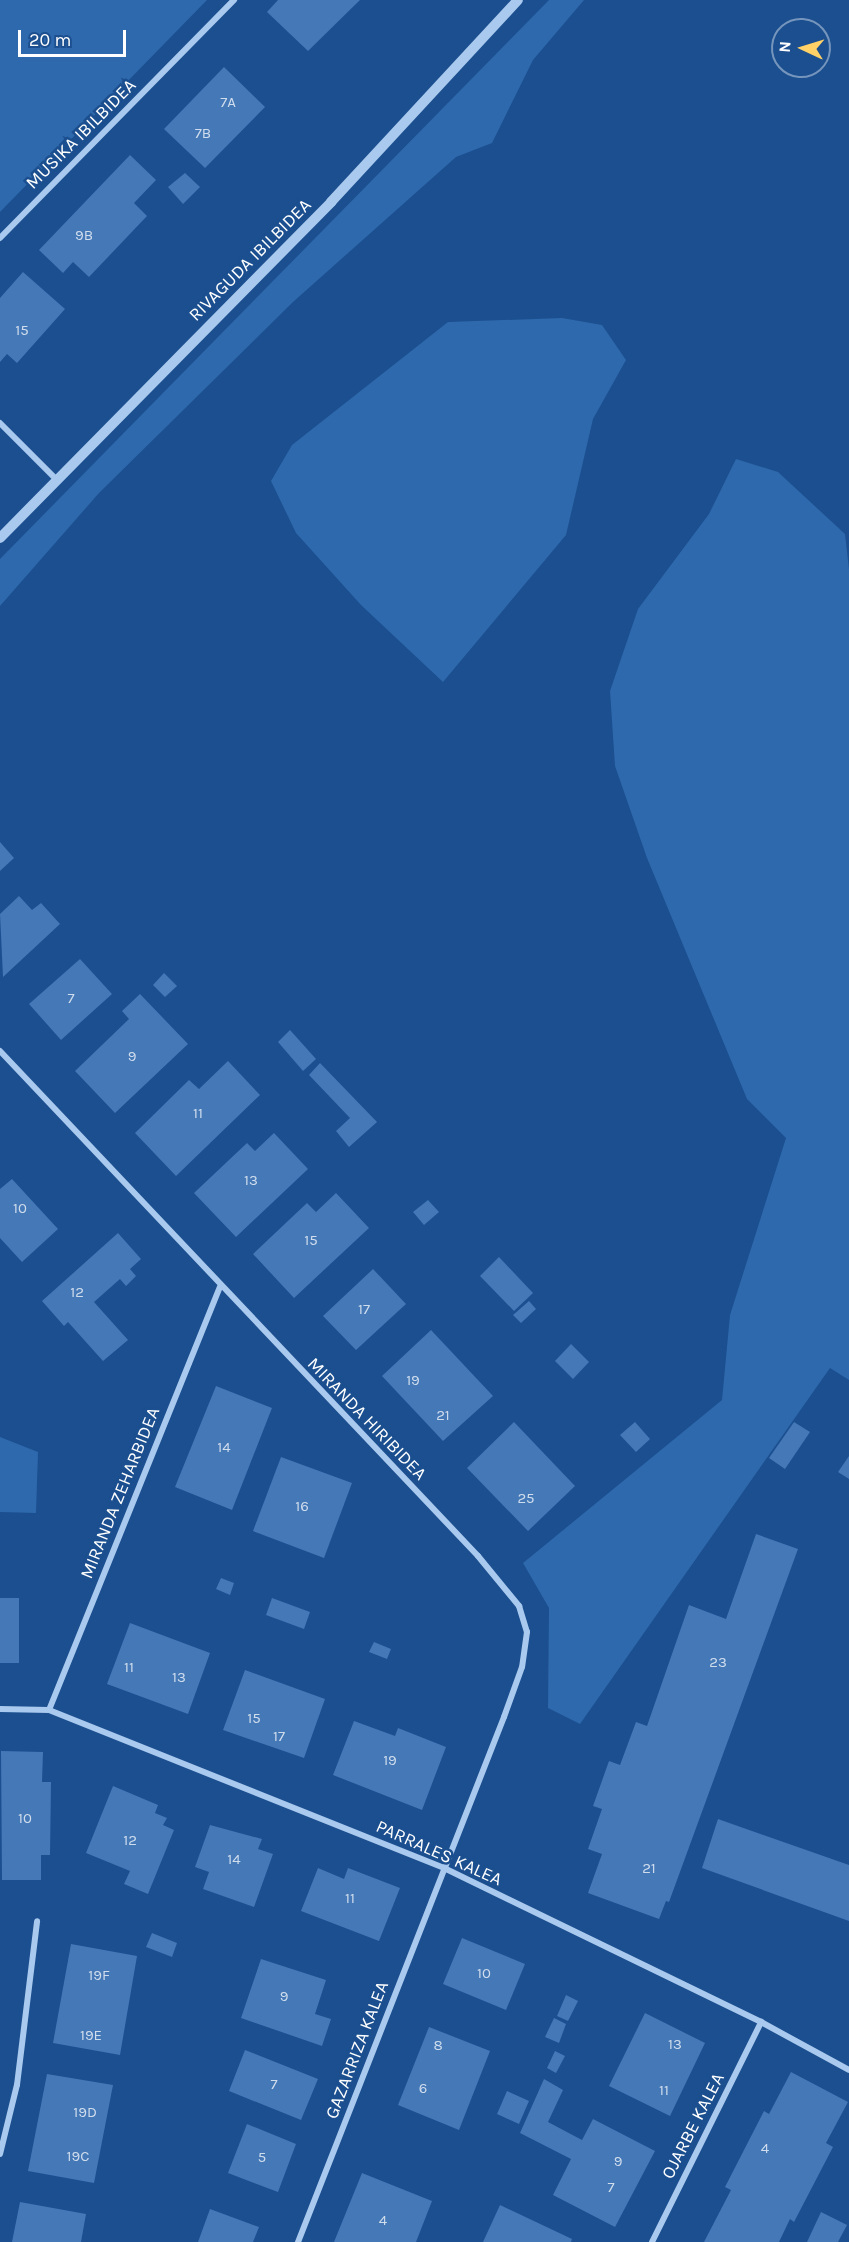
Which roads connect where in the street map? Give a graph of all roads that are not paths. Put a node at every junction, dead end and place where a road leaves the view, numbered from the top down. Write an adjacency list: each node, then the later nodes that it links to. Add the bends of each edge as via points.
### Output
1 (234, 0): 3 (street, MUSIKA IBILBIDEA)
2 (518, 0): 5 (street, RIVAGUDA IBILBIDEA, via 331,201)
3 (0, 238)
4 (0, 423): 5 (street)
5 (57, 480): 6 (street, RIVAGUDA IBILBIDEA)
6 (0, 538)
7 (0, 1052): 8 (street, MIRANDA HIRIBIDEA)
8 (220, 1287): 10 (street, MIRANDA ZEHARBIDEA); 11 (street, MIRANDA HIRIBIDEA, via 478,1556 519,1606 527,1632 522,1667)
9 (0, 1709): 10 (street, PARRALES KALEA)
10 (48, 1710): 11 (street, PARRALES KALEA)
11 (444, 1868): 13 (street, PARRALES KALEA); 16 (street, GAZARRIZA KALEA)
12 (37, 1921): 15 (street, via 17,2085)
13 (762, 2022): 14 (street, PARRALES KALEA); 17 (street, OJARBE KALEA)
14 (849, 2070)
15 (0, 2154)
16 (298, 2242)
17 (652, 2242)

